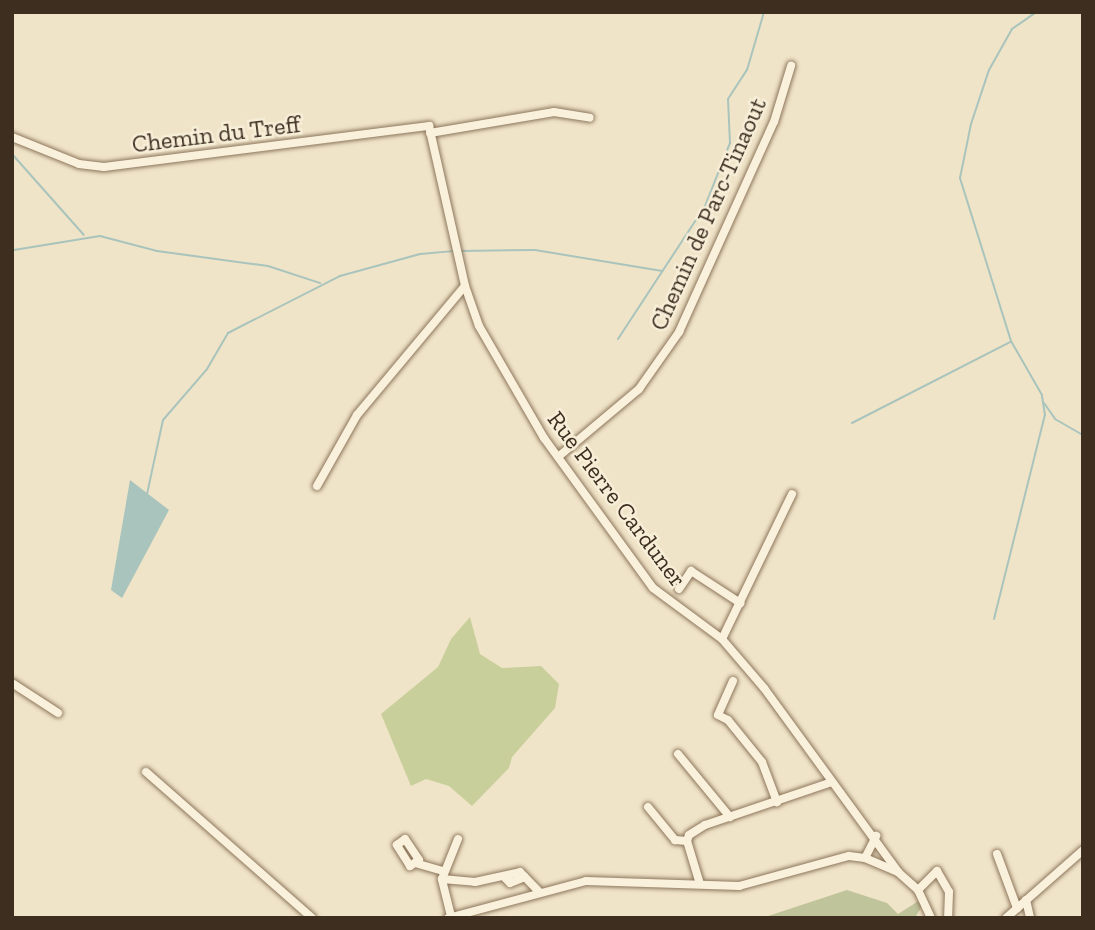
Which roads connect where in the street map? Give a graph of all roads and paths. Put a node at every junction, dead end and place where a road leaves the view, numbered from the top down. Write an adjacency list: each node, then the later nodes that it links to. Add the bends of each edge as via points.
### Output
1 (790, 66): 6 (street, Chemin de Parc-Tinaout, via 774,122 679,332 639,389)
2 (590, 118): 3 (street, Chemin du Treff, via 554,112)
3 (430, 129): 4 (street, Chemin du Treff, via 104,167 79,164); 5 (street, Rue Pierre Carduner)
4 (12, 137)
5 (465, 286): 6 (street, Rue Pierre Carduner, via 496,361); 7 (street, via 357,415)
6 (558, 457): 11 (street, Rue Pierre Carduner, via 653,587)
7 (317, 486)
8 (792, 494): 10 (street)
9 (679, 589): 10 (street, via 691,571)
10 (740, 603): 11 (street)
11 (722, 639): 17 (street, Rue Pierre Carduner)
12 (733, 681): 18 (street, via 718,715 728,720 762,762)
13 (12, 683): 14 (street)
14 (58, 713)
15 (678, 754): 20 (street)
16 (146, 772): 36 (street)
17 (832, 782): 18 (street); 21 (street, Rue Pierre Carduner)
18 (777, 802): 20 (street)
19 (648, 807): 23 (street, via 675,840)
20 (730, 817): 23 (street, via 697,828)
21 (876, 836): 26 (street); 28 (street, Rue Pierre Carduner)
22 (458, 839): 29 (street)
23 (687, 841): 30 (street)
24 (1083, 850): 33 (street)
25 (997, 854): 34 (street)
26 (865, 858): 28 (street); 30 (street, via 833,858 739,886)
27 (415, 863): 29 (street)
28 (898, 872): 31 (street)
29 (442, 875): 32 (street, via 475,882 505,878 510,883 525,877); 35 (street)
30 (700, 884): 32 (street, via 608,880)
31 (918, 890): 37 (street); 38 (street, via 937,871 949,892)
32 (540, 893): 35 (street)
33 (1026, 900): 34 (street); 40 (street)
34 (1017, 908): 39 (street)
35 (449, 917)
36 (312, 918)
37 (931, 918)
38 (948, 918)
39 (1006, 918)
40 (1030, 918)

